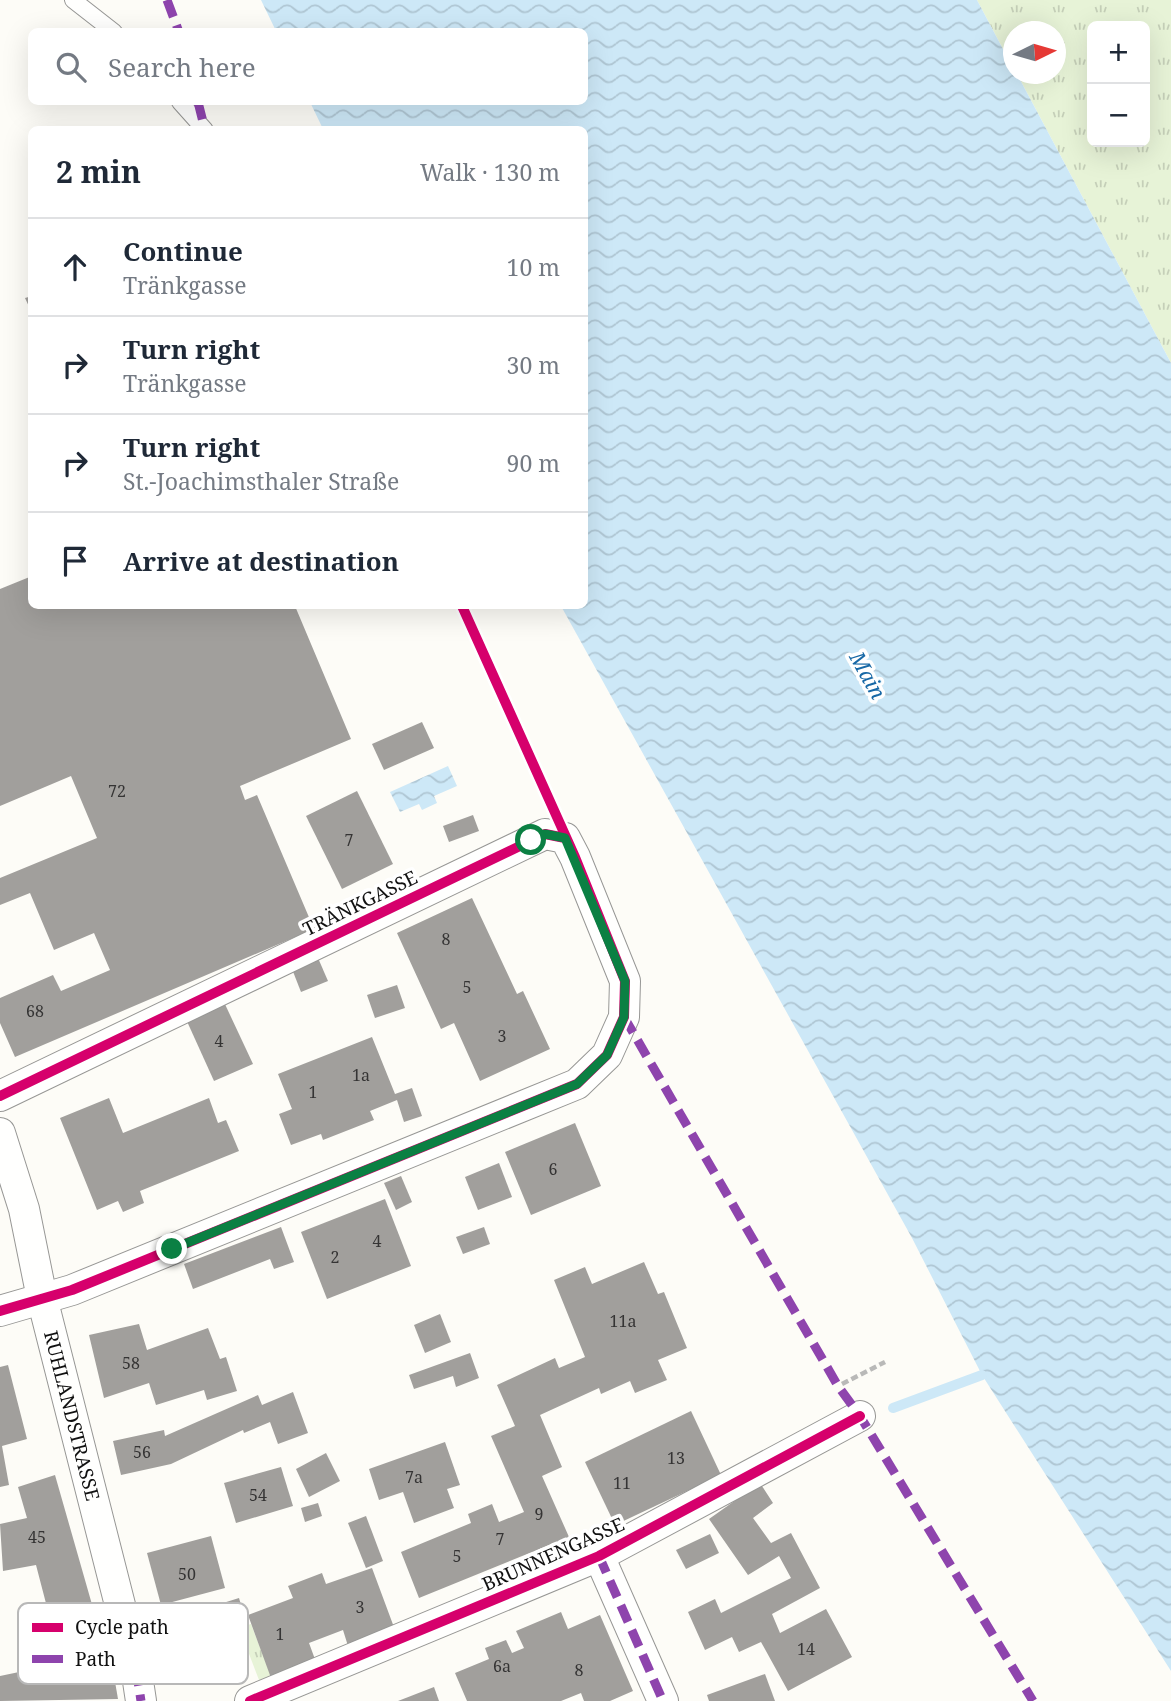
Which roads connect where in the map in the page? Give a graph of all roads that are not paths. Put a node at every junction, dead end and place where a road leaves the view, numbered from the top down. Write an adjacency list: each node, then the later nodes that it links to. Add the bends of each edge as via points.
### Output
1 (73, 0): 2 (lane)
2 (109, 28)
3 (183, 105): 4 (lane)
4 (201, 126)
5 (0, 1096): 7 (street, TRÄNKGASSE, via 545,834 565,838 625,981 624,1017 607,1055 577,1084 72,1290)
6 (0, 1133): 7 (street, RUHLANDSTRASSE, via 24,1209)
7 (42, 1298): 8 (street); 11 (street, RUHLANDSTRASSE)
8 (0, 1311)
9 (860, 1416): 10 (street, BRUNNENGASSE)
10 (599, 1556): 12 (street, BRUNNENGASSE); 13 (street, BRUNNENGASSE)
11 (119, 1603)
12 (250, 1701)
13 (663, 1701)

